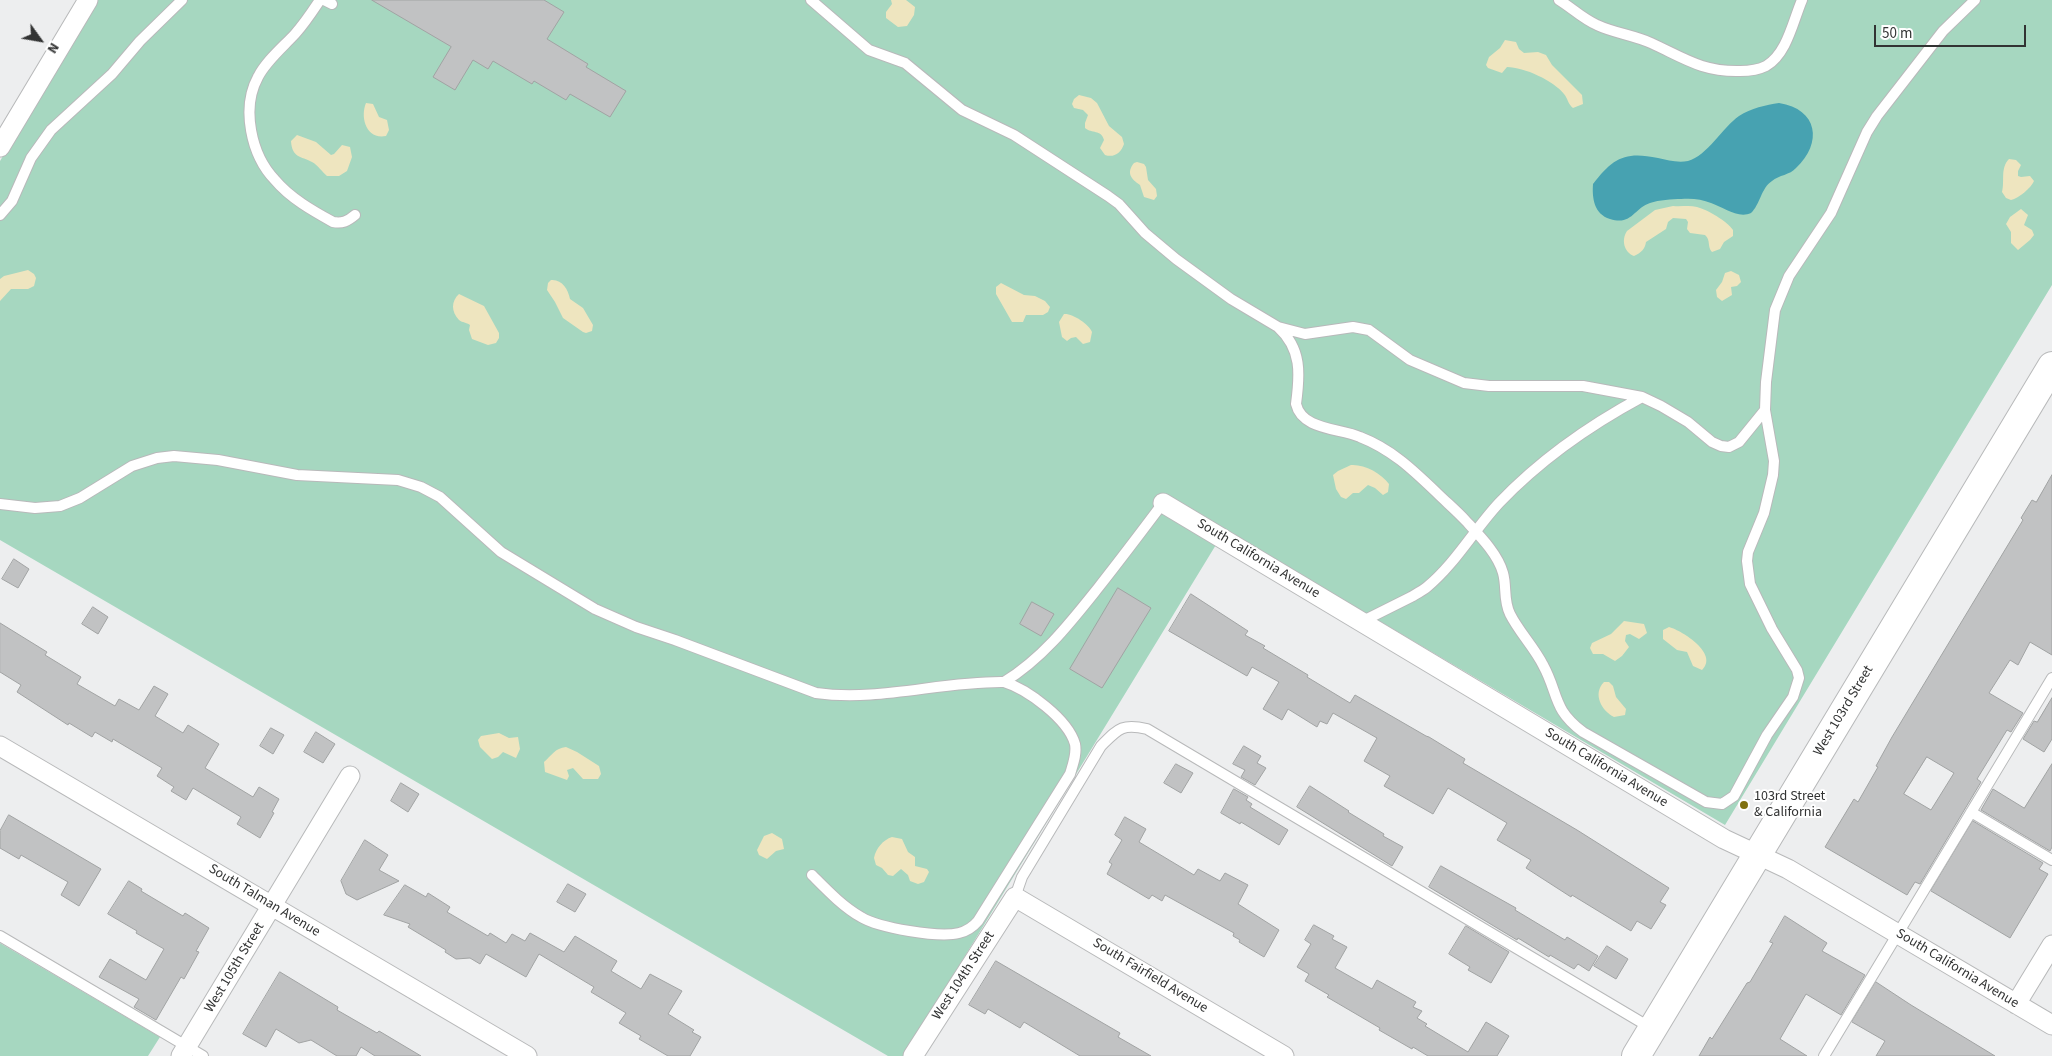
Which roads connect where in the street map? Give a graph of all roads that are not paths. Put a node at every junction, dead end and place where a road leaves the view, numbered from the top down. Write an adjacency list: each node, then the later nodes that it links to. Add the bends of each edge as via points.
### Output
1 (88, 0): 8 (street)
2 (182, 0): 9 (lane, via 112,74 51,130 32,158 12,201)
3 (320, 0): 10 (lane, via 259,75 249,115 262,161 284,190 334,222 345,222)
4 (812, 0): 11 (lane, via 869,50 905,63 962,110 1014,136 1108,196 1176,259 1231,299)
5 (1559, 0): 6 (lane, via 1599,26 1634,36 1694,64 1722,71 1756,70 1775,59)
6 (1802, 0)
7 (1975, 0): 14 (lane, via 1943,31 1877,116 1830,213 1789,276 1775,310)
8 (0, 147)
9 (0, 215)
10 (355, 215)
11 (1278, 327): 13 (lane, via 1305,334 1353,327 1369,330 1410,360 1464,383 1583,386); 17 (lane, via 1288,336 1297,354 1296,404 1303,418 1359,436 1398,457)
12 (2052, 366): 24 (main road, West 103rd Street)
13 (1642, 397): 14 (lane, via 1688,422 1712,442 1729,447 1739,442); 17 (lane, via 1599,421 1564,446 1500,502)
14 (1765, 410): 17 (lane, via 1774,461 1773,475 1764,513 1748,552 1748,572 1750,584 1772,629 1792,659 1799,678 1793,697 1767,735 1734,796 1722,804 1693,796 1570,722 1555,698 1544,665 1511,615 1506,603 1503,572)
15 (1163, 503): 18 (street, South California Avenue); 20 (lane, via 1052,644)
16 (0, 504): 20 (lane, via 35,508 60,506 80,498 132,466 174,456 218,460 297,475 398,480 440,497 501,552 595,609 803,688 833,695 858,695)
17 (1474, 531): 18 (lane, via 1426,589)
18 (1363, 621): 24 (street, South California Avenue, via 1724,839)
19 (2052, 678): 23 (lane)
20 (1004, 682): 26 (lane, via 1022,690 1055,715 1072,736 1076,753 1070,774 974,926 960,933 939,934 872,922 841,903)
21 (0, 746): 28 (street, South Talman Avenue)
22 (350, 776): 28 (street, West 105th Street)
23 (1971, 812): 25 (lane); 29 (lane)
24 (1758, 854): 29 (street, South California Avenue); 34 (main road, West 103rd Street)
25 (2052, 860)
26 (812, 874)
27 (1015, 897): 34 (lane, via 1022,877 1101,746 1115,732 1131,725 1147,729); 37 (street, West 104th Street); 38 (street, South Fairfield Avenue)
28 (272, 906): 35 (street, West 105th Street); 36 (street, South Talman Avenue)
29 (1898, 934): 32 (street, South California Avenue); 40 (lane)
30 (0, 936): 35 (lane)
31 (2052, 945): 32 (street)
32 (2016, 1004): 33 (street, South California Avenue)
33 (2052, 1025)
34 (1652, 1029): 39 (main road, West 103rd Street)
35 (190, 1053)
36 (527, 1056)
37 (914, 1056)
38 (1284, 1056)
39 (1636, 1056)
40 (1824, 1056)

